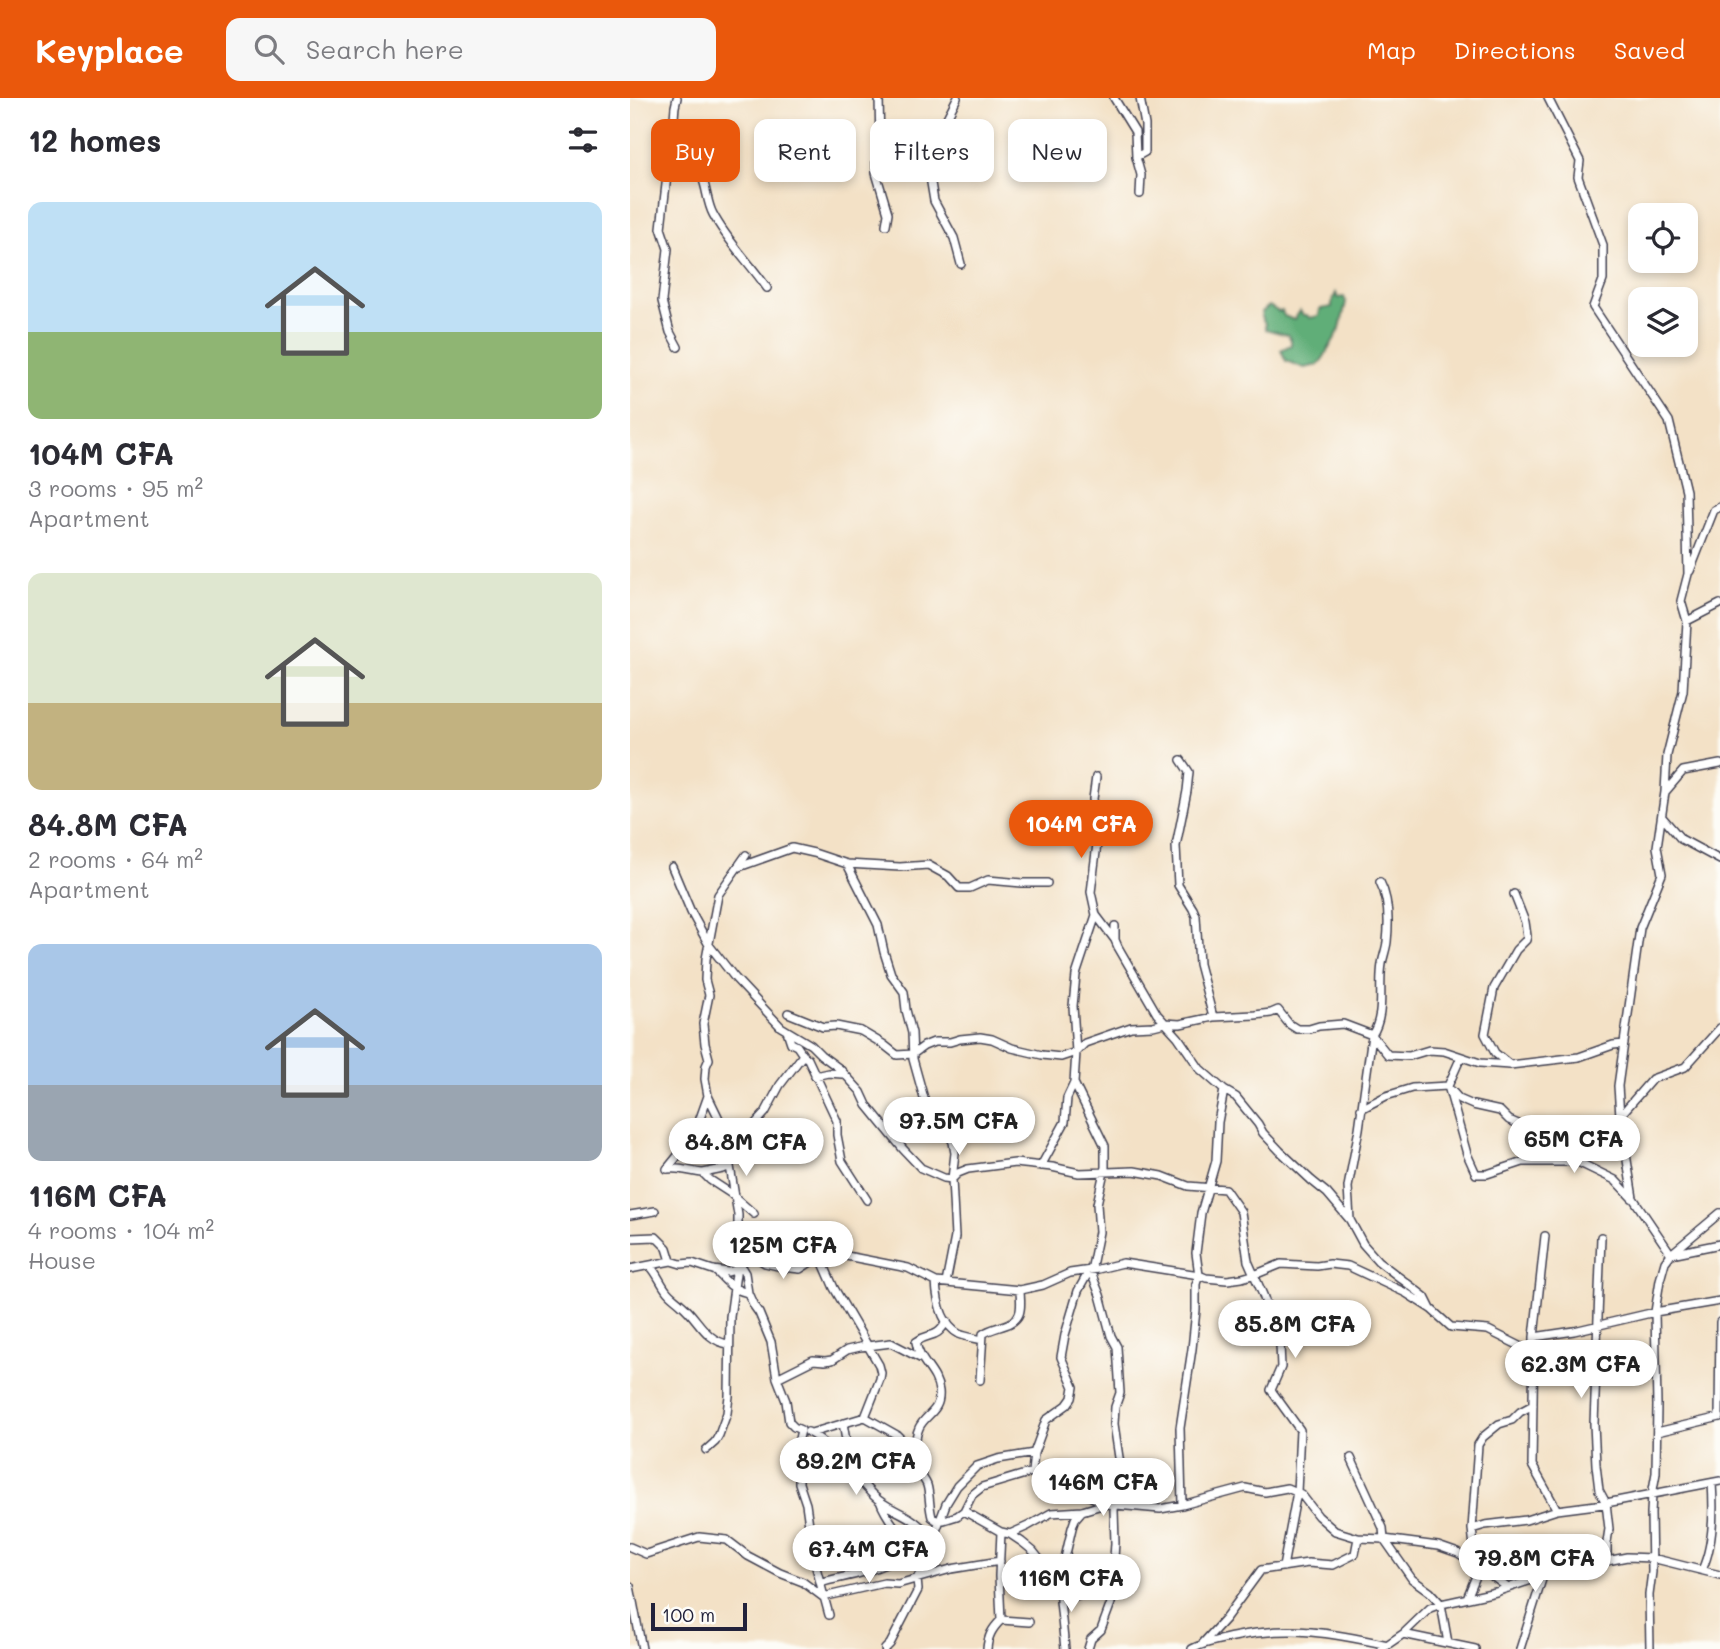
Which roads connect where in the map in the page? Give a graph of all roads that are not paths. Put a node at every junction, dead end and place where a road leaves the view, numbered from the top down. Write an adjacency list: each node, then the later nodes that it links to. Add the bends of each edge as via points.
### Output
1 (677, 98): 7 (street)
2 (879, 98): 12 (street, via 876,173 888,214)
3 (957, 98): 13 (street, via 930,150 930,177 934,201 954,238)
4 (1114, 98): 8 (street, via 1135,132)
5 (1140, 98): 8 (street, via 1146,152)
6 (1548, 98): 17 (street, via 1580,161 1578,177 1603,245 1602,280 1593,307 1669,421 1686,491)
7 (674, 119)
8 (1136, 157): 11 (street)
9 (666, 182): 15 (street, via 661,228 668,249 662,301)
10 (704, 182): 14 (street, via 711,212)
11 (1140, 194)
12 (886, 225)
13 (961, 264)
14 (767, 288)
15 (678, 347)
16 (1720, 507): 17 (street, via 1714,510)
17 (1688, 575): 19 (street, via 1681,601)
18 (1720, 604): 19 (street)
19 (1687, 621): 23 (street, via 1683,691 1667,755)
20 (1181, 760): 38 (street, via 1189,772 1176,846 1178,885 1196,916 1199,964)
21 (1720, 764): 23 (street, via 1683,771)
22 (1096, 777): 33 (street, via 1097,844 1091,892)
23 (1665, 792): 24 (street)
24 (1662, 817): 26 (street, via 1681,839); 43 (street, via 1657,847 1662,874 1640,928)
25 (746, 855): 29 (street)
26 (1720, 860)
27 (847, 864): 29 (street, via 792,848); 31 (street, via 928,865 959,888 988,880); 45 (street, via 878,925 891,974 904,992)
28 (672, 867): 36 (street)
29 (738, 867): 36 (street, via 718,895)
30 (1380, 882): 42 (street, via 1386,899 1387,942 1379,1016)
31 (1047, 883)
32 (1514, 894): 48 (street, via 1527,936 1494,988 1485,1034 1494,1054)
33 (1096, 915): 35 (street); 44 (street, via 1076,975)
34 (1115, 926): 35 (street)
35 (1115, 940): 39 (street)
36 (709, 945): 41 (street); 54 (street, via 704,1024)
37 (788, 1013): 45 (street, via 822,1027 861,1031 897,1055)
38 (1213, 1017): 39 (street); 42 (street, via 1278,1010 1297,1029 1343,1024)
39 (1165, 1023): 44 (street, via 1115,1032 1085,1042); 53 (street, via 1200,1069)
40 (1720, 1028): 56 (street, via 1685,1067 1652,1079)
41 (787, 1031): 46 (street); 49 (street)
42 (1372, 1035): 47 (street, via 1388,1055 1444,1051); 55 (street)
43 (1623, 1044): 48 (street, via 1579,1057); 56 (street)
44 (1076, 1052): 45 (street, via 1061,1057 1042,1055 980,1037 934,1042); 51 (street)
45 (913, 1054): 63 (street, via 925,1102 953,1142)
46 (803, 1055): 50 (street); 57 (street, via 779,1085 765,1114)
47 (1461, 1057): 48 (street); 52 (street)
48 (1510, 1065)
49 (844, 1074): 50 (street); 63 (street, via 921,1168)
50 (815, 1076): 67 (street, via 837,1121 842,1161)
51 (1074, 1083): 60 (street, via 1065,1122); 62 (street, via 1104,1142)
52 (1448, 1086): 55 (street, via 1412,1088); 58 (street, via 1459,1099 1500,1111); 58 (street, via 1475,1174 1523,1162)
53 (1224, 1090): 64 (street); 72 (street, via 1236,1097 1263,1133)
54 (708, 1096): 57 (street, via 723,1127); 61 (street, via 698,1124 667,1168)
55 (1361, 1109): 72 (street, via 1348,1187)
56 (1620, 1116): 58 (street); 66 (street)
57 (726, 1149): 59 (street)
58 (1569, 1162): 66 (street, via 1615,1180)
59 (730, 1166): 61 (street); 65 (street)
60 (1041, 1166): 62 (street); 63 (street, via 996,1165 962,1171)
61 (703, 1173): 65 (street)
62 (1104, 1173): 64 (street, via 1140,1172); 84 (street)
63 (952, 1178): 88 (street, via 955,1237)
64 (1209, 1187): 85 (street, via 1195,1253); 86 (street, via 1225,1189 1241,1212)
65 (736, 1197): 71 (street); 82 (street)
66 (1633, 1198): 77 (street)
67 (867, 1200)
68 (655, 1211): 70 (street)
69 (1720, 1213): 77 (street)
70 (630, 1214)
71 (754, 1214)
72 (1350, 1220): 93 (street, via 1378,1261 1425,1297)
73 (1545, 1236): 98 (street)
74 (1601, 1237): 97 (street)
75 (630, 1238): 79 (street, via 656,1237)
76 (1720, 1244): 77 (street)
77 (1671, 1254): 94 (street, via 1665,1262)
78 (820, 1256): 82 (street, via 800,1269 749,1258); 87 (street, via 908,1268); 101 (street)
79 (671, 1261): 80 (street); 83 (street)
80 (650, 1266): 81 (street); 100 (street, via 667,1291 711,1336)
81 (630, 1269)
82 (738, 1269): 83 (street); 89 (street); 91 (street, via 745,1273)
83 (713, 1270): 89 (street)
84 (1090, 1270): 85 (street, via 1129,1263); 90 (street); 114 (street, via 1075,1299 1061,1357 1074,1387 1072,1398 1046,1420); 124 (street, via 1118,1356 1120,1393 1114,1424 1121,1471)
85 (1199, 1275): 86 (street, via 1227,1280); 125 (street, via 1180,1427)
86 (1253, 1275): 93 (street, via 1281,1264 1348,1266); 120 (street, via 1280,1344 1281,1367 1271,1390 1300,1430)
87 (936, 1282): 88 (street); 95 (street, via 937,1303)
88 (946, 1283): 90 (street)
89 (735, 1287): 91 (street); 100 (street)
90 (1020, 1290): 99 (street, via 1019,1316 1012,1323 988,1329)
91 (748, 1293): 104 (street, via 772,1342)
92 (1720, 1301): 94 (street)
93 (1431, 1309): 102 (street, via 1451,1327 1488,1330)
94 (1655, 1312): 97 (street); 111 (street)
95 (947, 1321): 99 (street, via 961,1334); 103 (street, via 939,1333 916,1342)
96 (1720, 1322): 108 (street)
97 (1598, 1325): 98 (street); 123 (street, via 1594,1424 1599,1490)
98 (1534, 1337): 102 (street)
99 (982, 1340): 105 (street)
100 (729, 1344): 113 (street, via 727,1413 716,1442)
101 (867, 1346): 103 (street, via 891,1343); 104 (street, via 847,1350 832,1360 813,1360); 107 (street, via 881,1373)
102 (1534, 1353): 106 (street)
103 (920, 1358): 115 (street, via 935,1377 939,1396 919,1427)
104 (777, 1378): 110 (street, via 789,1422)
105 (980, 1380)
106 (1533, 1405): 126 (street, via 1532,1465); 131 (street, via 1499,1424 1478,1446)
107 (865, 1417): 109 (street); 115 (street, via 897,1435)
108 (1720, 1417): 111 (street)
109 (843, 1423): 112 (street); 117 (street)
110 (801, 1430): 112 (street); 149 (street, via 799,1483)
111 (1657, 1432): 121 (street)
112 (811, 1433): 117 (street)
113 (706, 1450)
114 (1034, 1452): 118 (street); 130 (street, via 977,1466 951,1495)
115 (916, 1454): 130 (street, via 928,1487 932,1517)
116 (1351, 1458): 136 (street, via 1376,1510)
117 (851, 1471): 122 (street)
118 (1032, 1472): 124 (street); 127 (street, via 982,1487)
119 (1716, 1482): 121 (street); 129 (street)
120 (1297, 1492): 125 (street, via 1245,1489); 135 (street, via 1335,1531); 144 (street)
121 (1652, 1495): 123 (street); 139 (street)
122 (880, 1501): 134 (street); 138 (street)
123 (1606, 1503): 126 (street); 142 (street)
124 (1110, 1505): 125 (street, via 1160,1509); 128 (street); 150 (street)
125 (1182, 1505)
126 (1557, 1510): 131 (street)
127 (964, 1511): 130 (street); 132 (street)
128 (1082, 1511): 133 (street, via 1051,1513); 151 (street, via 1072,1528)
129 (1716, 1512): 145 (street)
130 (940, 1520): 134 (street)
131 (1472, 1529): 143 (street)
132 (1001, 1532): 133 (street); 141 (street)
133 (1010, 1534): 151 (street, via 1033,1551)
134 (932, 1536): 140 (street)
135 (1358, 1538): 136 (street); 144 (street, via 1355,1554 1332,1565)
136 (1384, 1539): 143 (street, via 1438,1546); 157 (street, via 1412,1579)
137 (630, 1547): 154 (street, via 646,1554 699,1538 727,1539 748,1556 803,1581)
138 (911, 1557): 140 (street); 149 (street)
139 (1652, 1558): 142 (street); 145 (street); 173 (street)
140 (924, 1560): 148 (street)
141 (1000, 1560): 148 (street); 159 (street)
142 (1607, 1561): 147 (street)
143 (1476, 1564): 153 (street); 155 (street)
144 (1283, 1567): 162 (street, via 1261,1570)
145 (1702, 1570): 146 (street)
146 (1720, 1575)
147 (1543, 1576): 153 (street); 172 (street)
148 (918, 1579): 154 (street); 166 (street, via 918,1590)
149 (820, 1583): 154 (street)
150 (1112, 1583): 156 (street); 169 (street, via 1111,1603)
151 (1059, 1584): 156 (street)
152 (630, 1586): 165 (street)
153 (1507, 1588): 155 (street)
154 (823, 1597): 158 (street)
155 (1467, 1598): 157 (street)
156 (1060, 1601): 168 (street)
157 (1441, 1604): 161 (street, via 1430,1608); 163 (street)
158 (829, 1615)
159 (1001, 1620): 160 (street); 167 (street, via 988,1638)
160 (1029, 1622)
161 (1403, 1634): 163 (street); 164 (street)
162 (1203, 1643): 164 (street, via 1294,1630 1335,1634); 170 (street)
163 (1448, 1643): 171 (street)
164 (1385, 1647)
165 (642, 1649)
166 (885, 1649)
167 (987, 1649)
168 (1065, 1649)
169 (1088, 1649)
170 (1192, 1649)
171 (1475, 1649)
172 (1520, 1649)
173 (1650, 1649)

